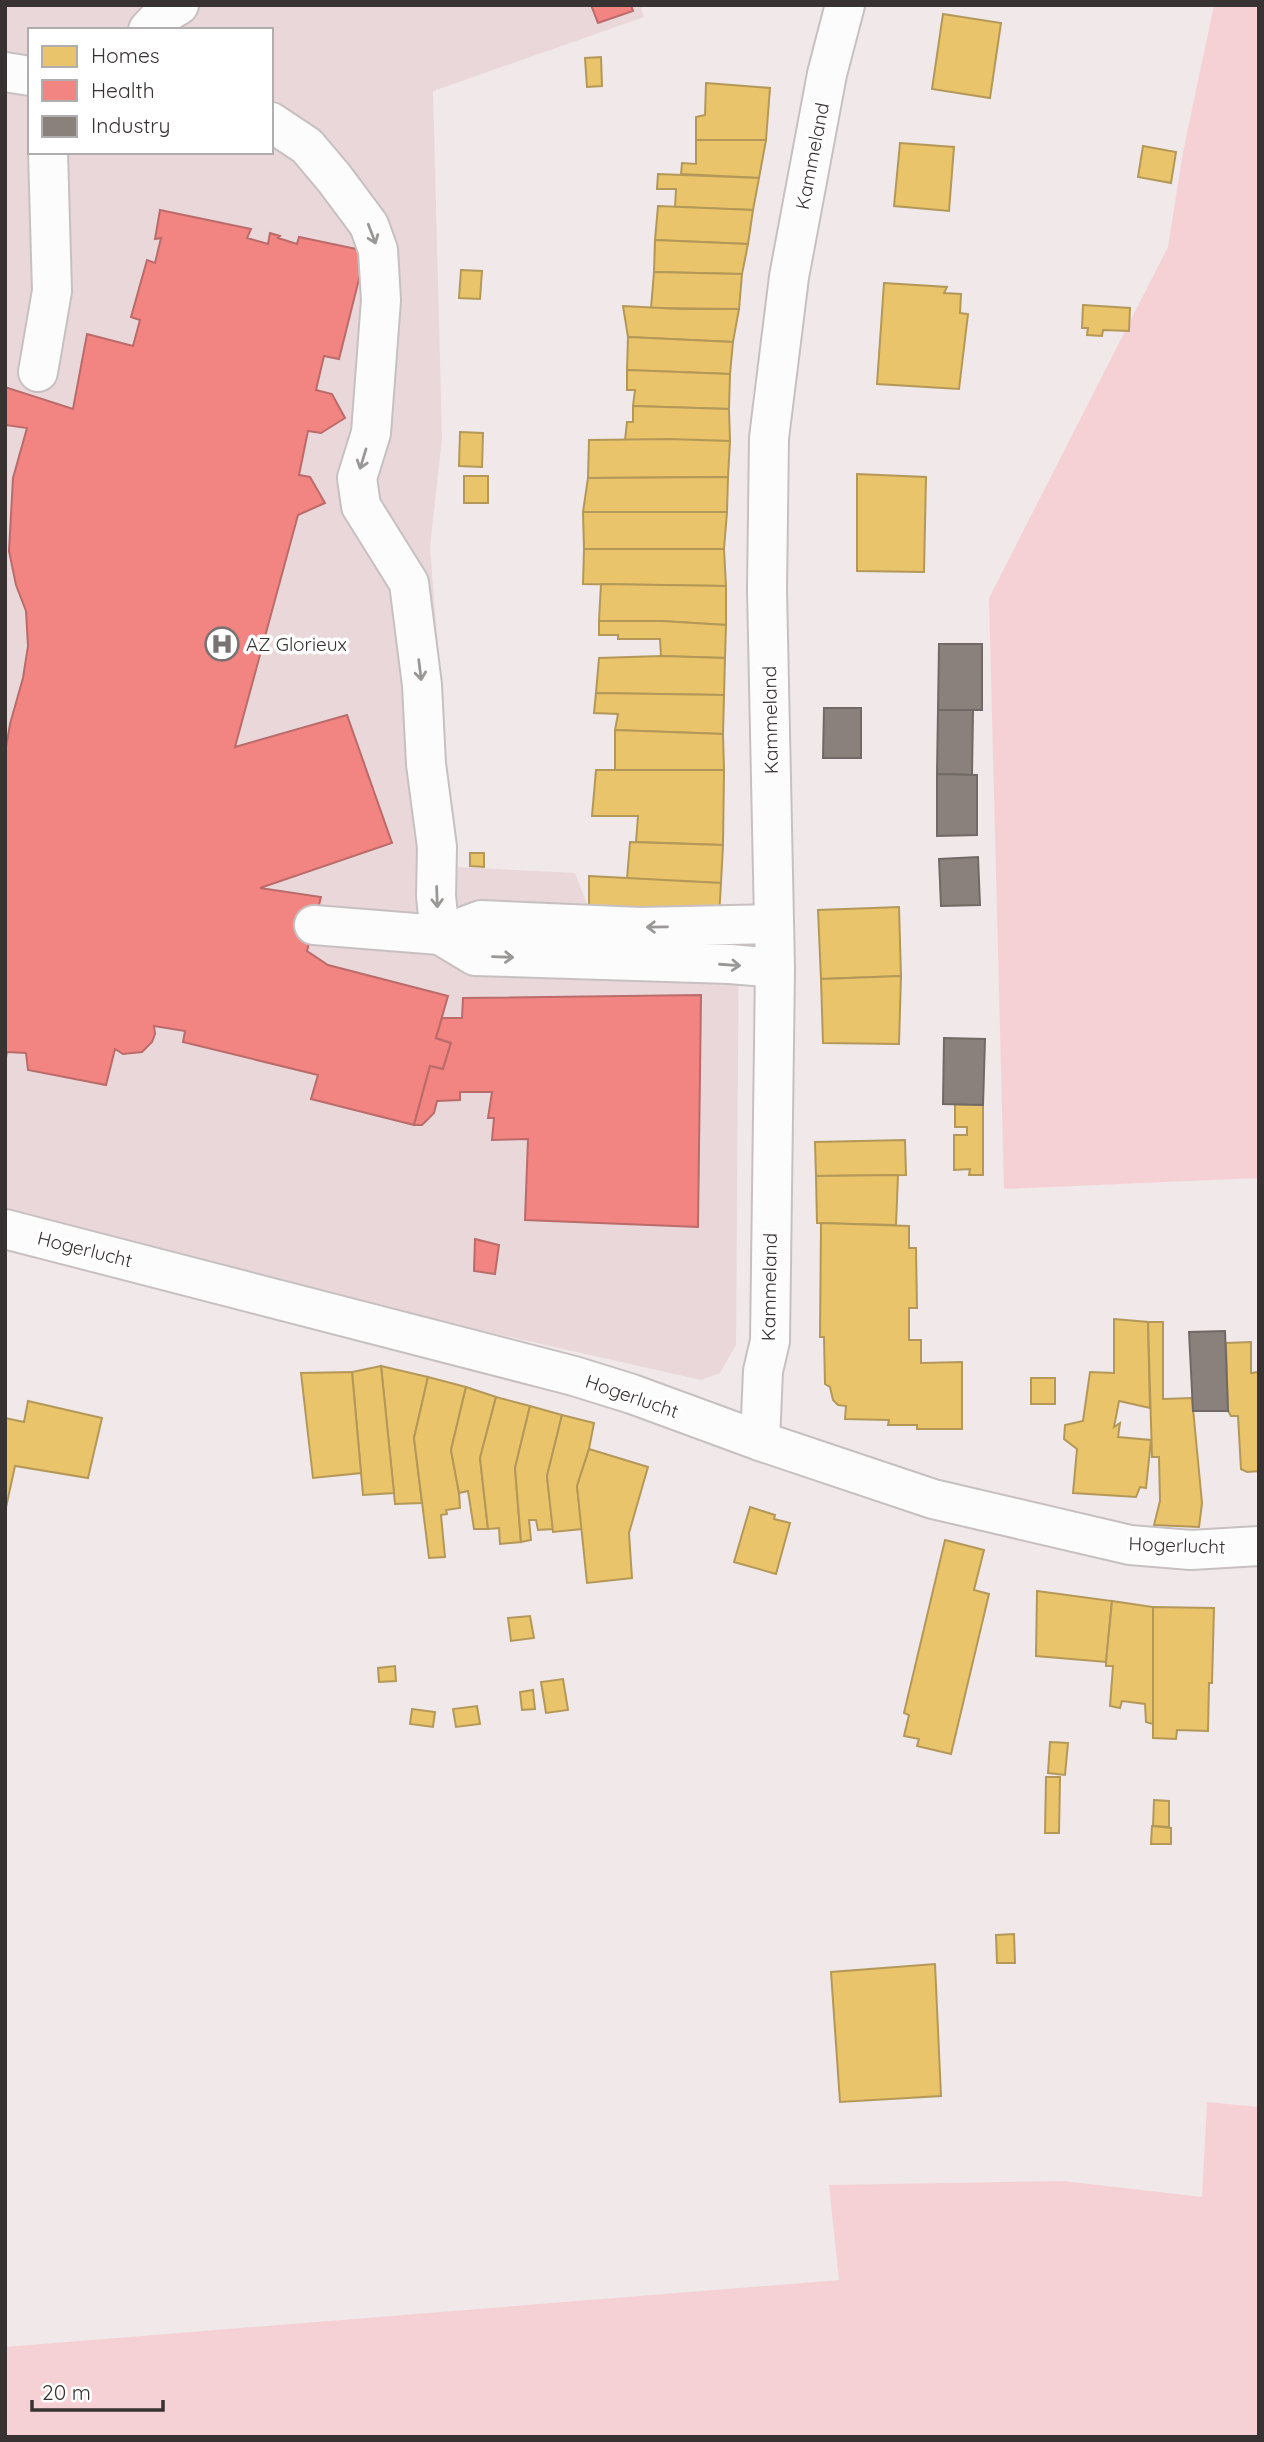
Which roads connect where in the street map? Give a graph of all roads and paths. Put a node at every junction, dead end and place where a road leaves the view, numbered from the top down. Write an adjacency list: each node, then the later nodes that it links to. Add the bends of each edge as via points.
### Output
1 (845, 5): 7 (street, Kammeland, via 827,74 789,277 769,438 767,590)
2 (5, 72): 3 (street)
3 (28, 76)
4 (273, 123): 9 (street, one-way to 9, via 307,146 334,178 369,225 378,250 381,300 371,433 357,478 360,506 409,583 437,847)
5 (48, 154): 6 (street, via 52,291)
6 (38, 372)
7 (774, 924): 9 (street, one-way to 9, via 640,927 481,920); 10 (street, Kammeland)
8 (314, 925): 9 (street)
9 (440, 935): 10 (street, one-way to 10, via 475,956)
10 (775, 968): 12 (street, Kammeland, via 770,1341 763,1371)
11 (5, 1229): 12 (street, Hogerlucht, via 574,1376)
12 (760, 1441): 13 (street, Hogerlucht, via 933,1499 1130,1545 1191,1550)
13 (1259, 1546)

